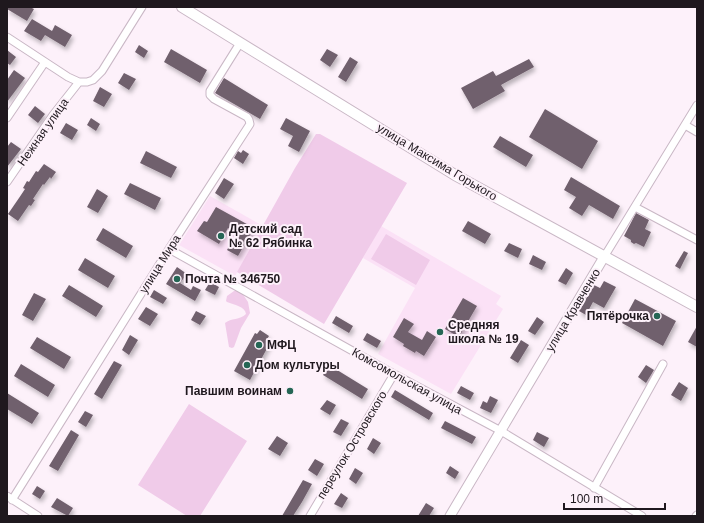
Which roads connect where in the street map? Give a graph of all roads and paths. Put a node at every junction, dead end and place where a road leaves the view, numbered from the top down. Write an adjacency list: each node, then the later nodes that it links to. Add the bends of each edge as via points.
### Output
1 (142, 7): 6 (street, via 102,71 93,80)
2 (182, 7): 4 (main road, улица Максима Горького)
3 (7, 37): 5 (street)
4 (240, 43): 14 (street, улица Мира, via 210,95 247,117 250,124); 15 (main road, улица Максима Горького, via 455,174)
5 (45, 62): 6 (street); 8 (street)
6 (79, 82): 11 (street, Нежная улица)
7 (697, 105): 9 (street, улица Кравченко)
8 (7, 118)
9 (684, 125): 10 (street); 12 (street, улица Кравченко)
10 (697, 132)
11 (7, 182)
12 (635, 207): 13 (street); 15 (street, улица Кравченко)
13 (697, 240)
14 (169, 249): 18 (street, Комсомольская улица); 21 (street, улица Мира)
15 (604, 257): 16 (main road, улица Максима Горького); 19 (street, улица Кравченко)
16 (697, 307)
17 (664, 364): 20 (street)
18 (394, 374): 19 (street, Комсомольская улица); 23 (street, переулок Островского)
19 (501, 432): 20 (street, Комсомольская улица); 24 (street, улица Кравченко)
20 (594, 488): 25 (street, Комсомольская улица)
21 (10, 498): 22 (street)
22 (38, 516)
23 (310, 516)
24 (450, 516)
25 (642, 516)

